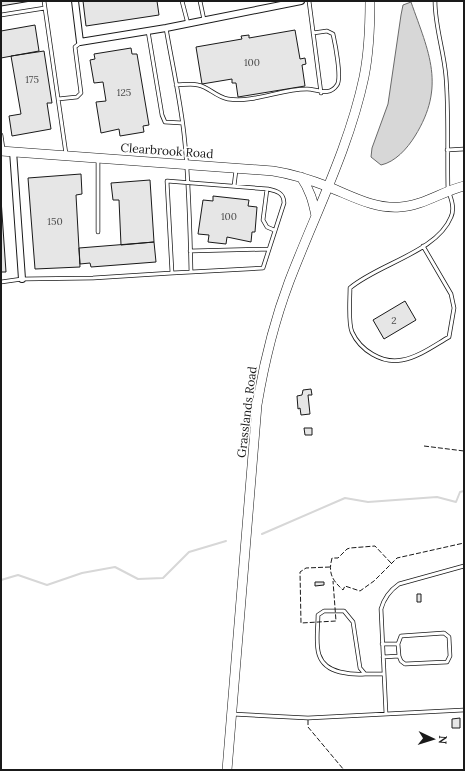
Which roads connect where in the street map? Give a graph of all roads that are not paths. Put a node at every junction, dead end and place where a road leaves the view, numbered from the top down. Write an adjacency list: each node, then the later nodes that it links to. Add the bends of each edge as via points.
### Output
1 (44, 1): 9 (lane)
2 (75, 1): 16 (street)
3 (182, 1): 12 (lane)
4 (200, 1): 11 (lane)
5 (301, 1): 11 (street)
6 (309, 1): 15 (lane)
7 (370, 1): 33 (main road, Grasslands Road, via 364,76 343,149)
8 (435, 1): 23 (lane, via 437,32 444,53)
9 (45, 8): 10 (lane); 19 (lane)
10 (1, 15)
11 (204, 20): 12 (street)
12 (188, 24): 13 (street)
13 (166, 28): 14 (street); 17 (lane)
14 (148, 31): 16 (street); 20 (lane, via 162,115 165,122)
15 (313, 33): 18 (lane); 18 (lane, via 327,31 333,34 339,75 339,83 333,90)
16 (80, 42): 19 (lane, via 75,47 81,93 77,97)
17 (176, 85): 18 (lane, via 198,85 228,99 248,100 308,89); 20 (lane)
18 (321, 93)
19 (58, 99): 25 (lane)
20 (182, 123): 27 (lane)
21 (1, 135): 24 (lane)
22 (464, 149): 23 (lane)
23 (447, 150): 35 (lane)
24 (6, 151): 25 (main road, Clearbrook Road); 44 (street)
25 (66, 155): 26 (main road, Clearbrook Road)
26 (98, 158): 27 (main road, Clearbrook Road); 38 (lane)
27 (186, 164): 28 (main road, Clearbrook Road); 30 (lane)
28 (236, 168): 29 (main road, Clearbrook Road, via 273,171); 31 (lane)
29 (302, 177): 33 (main road, Clearbrook Road); 36 (main road, via 309,188)
30 (186, 181): 31 (lane); 41 (lane); 43 (lane, via 167,181)
31 (234, 186): 34 (lane)
32 (464, 186): 35 (main road, Clearbrook Road)
33 (328, 187): 35 (main road, Clearbrook Road, via 368,204 384,207 416,204); 36 (main road, Grasslands Road)
34 (267, 189): 37 (lane, via 263,220 267,227); 37 (lane, via 279,192 284,198)
35 (448, 190): 39 (lane, via 452,202 452,216 443,230)
36 (316, 216): 54 (main road, Grasslands Road, via 288,284 263,367 257,405)
37 (274, 230): 40 (lane)
38 (98, 232)
39 (423, 246): 39 (lane, via 350,288 351,331 369,352 382,359 401,361 419,355 449,337 454,308 450,294)
40 (269, 249): 41 (lane); 42 (lane, via 263,268)
41 (190, 251): 42 (lane)
42 (191, 272): 43 (lane)
43 (172, 273): 44 (lane)
44 (22, 279): 45 (lane)
45 (1, 282)
46 (464, 566): 47 (lane, via 411,579 391,589 380,609)
47 (382, 644): 48 (lane); 50 (lane)
48 (398, 644): 49 (lane); 49 (lane, via 401,636 444,633 449,637 450,656 447,662 405,664)
49 (399, 656): 50 (lane)
50 (383, 657): 52 (lane)
51 (365, 674): 51 (lane, via 360,668 353,622 344,611 324,611 318,615 319,657 331,670 355,675); 52 (lane)
52 (384, 674): 55 (lane)
53 (464, 710): 55 (lane)
54 (232, 714): 55 (lane, via 308,718); 56 (main road, Grasslands Road)
55 (386, 714)
56 (227, 770)

